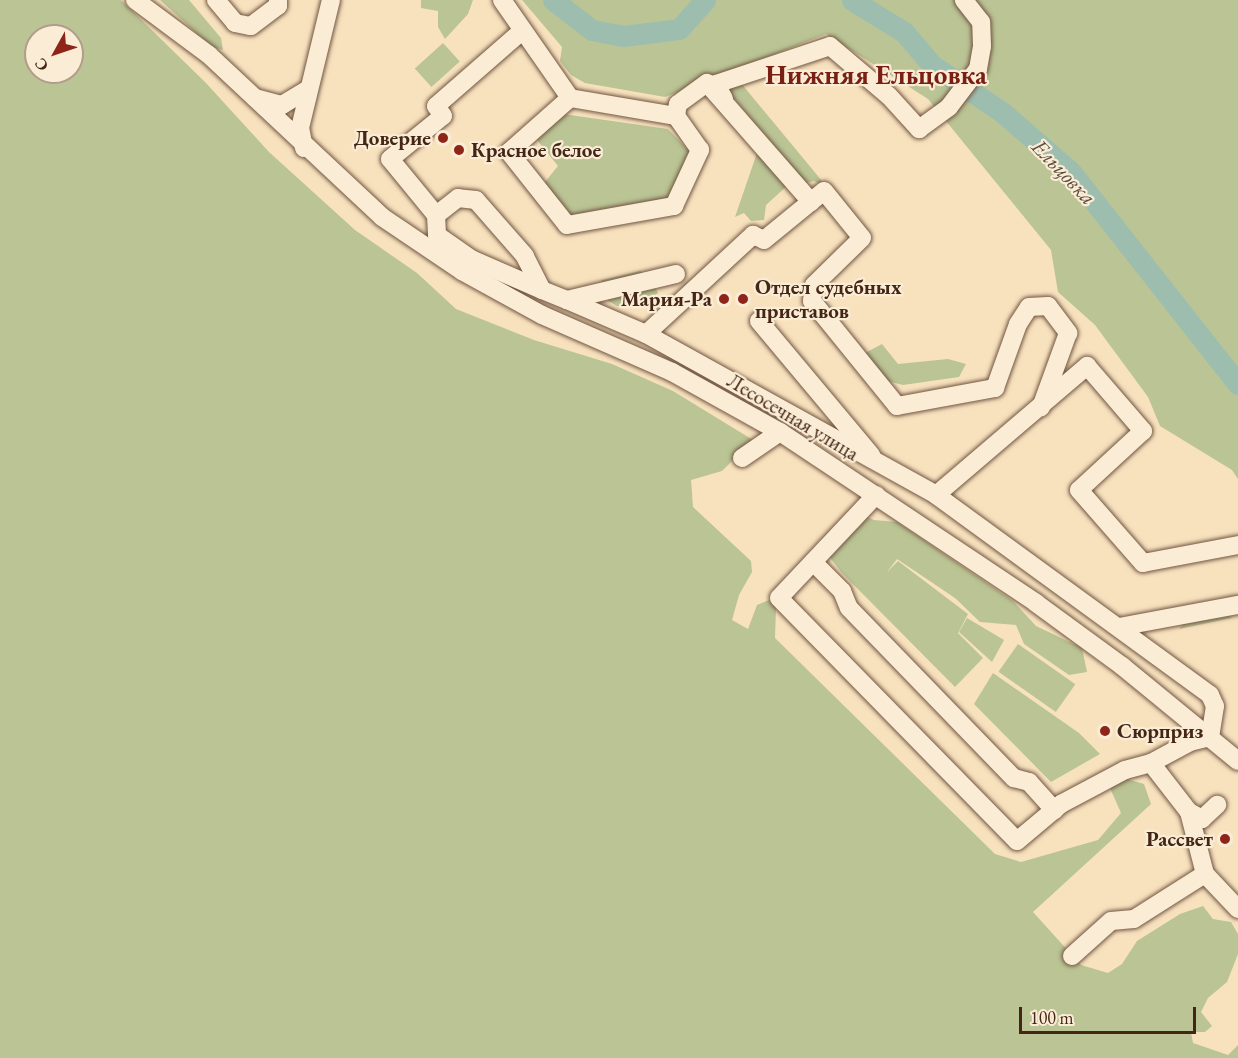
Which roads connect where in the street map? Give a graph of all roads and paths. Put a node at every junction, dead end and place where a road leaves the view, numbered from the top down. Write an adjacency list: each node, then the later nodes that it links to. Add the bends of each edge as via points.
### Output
1 (135, 0): 9 (street, Лесосечная улица, via 209,55)
2 (216, 0): 3 (street, via 235,23 250,26 278,6)
3 (278, 0)
4 (331, 0): 8 (street)
5 (502, 0): 7 (street)
6 (964, 0): 11 (street, via 981,22 978,69 949,107 920,129 889,96 830,46 716,84)
7 (522, 31): 10 (street); 15 (street, via 436,106 443,116 390,159)
8 (309, 88): 9 (street, via 282,105); 13 (street, via 300,128)
9 (252, 97): 13 (street, Лесосечная улица)
10 (570, 98): 12 (street); 12 (street, via 509,152 567,225 674,206 699,150)
11 (725, 101): 12 (street, via 706,83 678,104); 14 (street)
12 (676, 116)
13 (304, 148): 22 (street, Лесосечная улица, via 382,217 462,271 543,315 672,372)
14 (811, 202): 20 (street, via 764,240 753,235); 21 (street, via 824,191 862,238 814,285 812,301 897,406 995,388 1018,324 1029,307 1048,306 1068,333)
15 (436, 215): 17 (street, via 437,235 471,259); 17 (street, via 458,198 476,200 525,256)
16 (676, 274): 18 (street)
17 (542, 290): 18 (street)
18 (567, 300): 20 (street)
19 (759, 321): 24 (street)
20 (645, 334): 24 (street)
21 (1041, 406): 26 (street); 27 (street, via 1087,366 1143,431 1079,490 1143,563)
22 (780, 432): 23 (street); 25 (street, Лесосечная улица)
23 (742, 458)
24 (878, 463): 26 (street)
25 (876, 495): 28 (street); 31 (street, Лесосечная улица, via 1114,660)
26 (936, 495): 30 (street)
27 (1238, 545)
28 (813, 562): 35 (street, via 842,591 849,608 1014,778 1029,782); 35 (street, via 779,598 786,607 1017,841)
29 (1238, 605): 30 (street)
30 (1119, 627): 31 (street, via 1210,695 1215,706)
31 (1210, 737): 32 (street, Лесосечная улица); 33 (street, via 1190,742)
32 (1238, 761)
33 (1151, 763): 35 (street, via 1125,771); 36 (street)
34 (1217, 805): 36 (street, via 1202,819)
35 (1054, 810)
36 (1189, 812): 37 (street)
37 (1205, 874): 38 (street); 39 (street, via 1134,919 1111,921)
38 (1238, 909)
39 (1072, 956)

